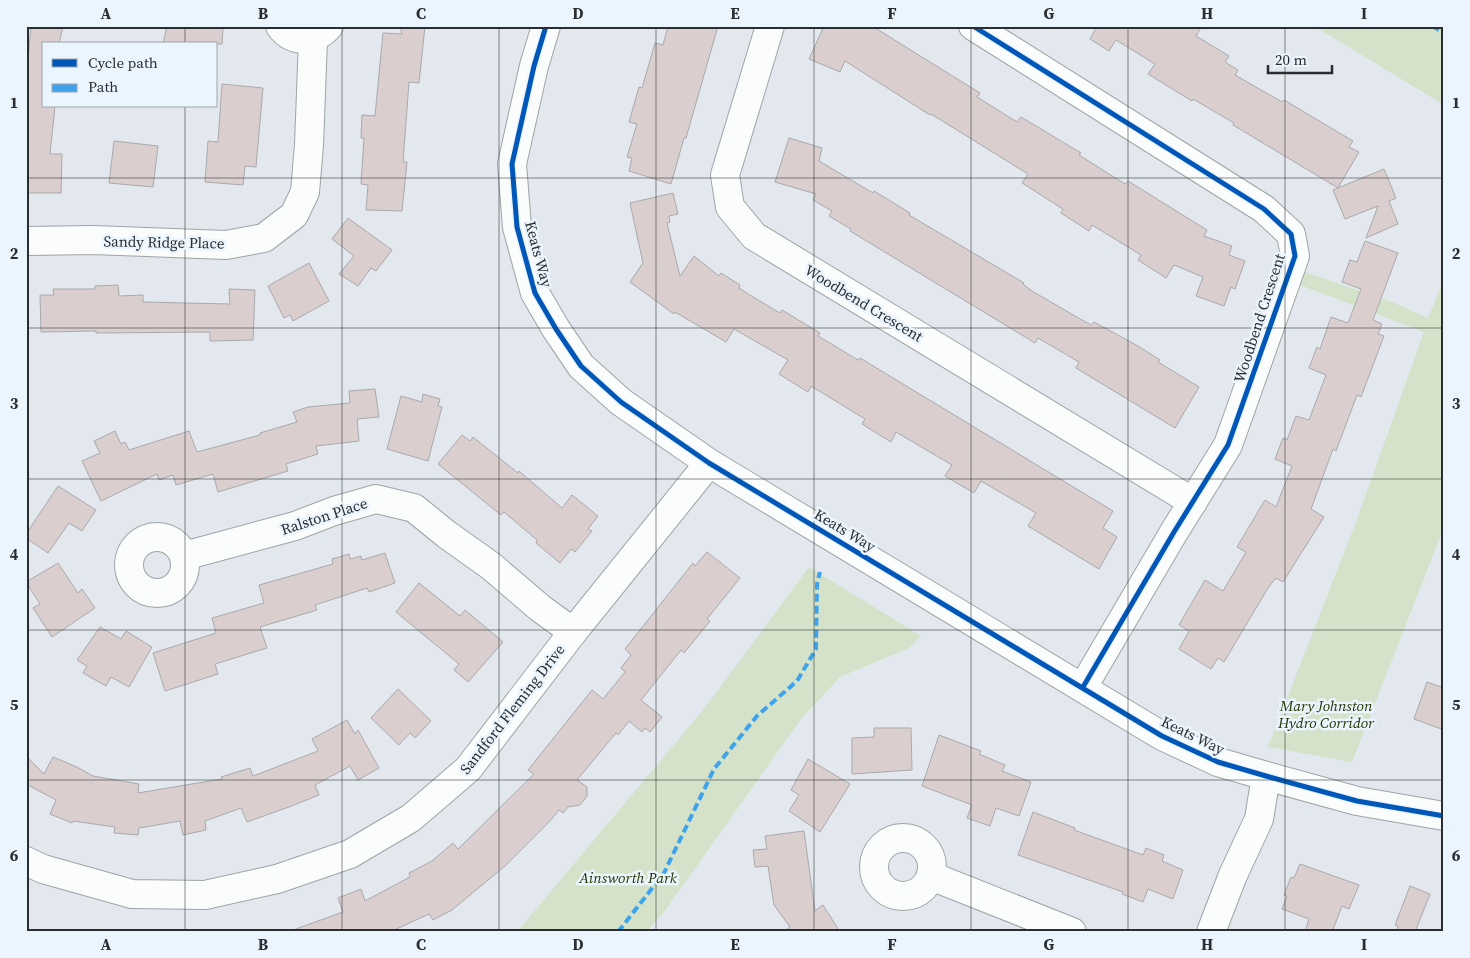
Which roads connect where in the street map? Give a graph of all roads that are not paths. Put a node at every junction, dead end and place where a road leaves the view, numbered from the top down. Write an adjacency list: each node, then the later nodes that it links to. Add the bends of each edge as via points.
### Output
1 (280, 26): 5 (street, Sandy Ridge Place, via 299,39)
2 (546, 26): 7 (street, Keats Way, via 512,164 517,227 535,293 581,366 621,402)
3 (770, 26): 8 (street, Woodbend Crescent, via 725,175 730,207 754,236)
4 (974, 26): 8 (street, Woodbend Crescent, via 1264,209 1291,234 1295,256 1228,446)
5 (321, 32): 6 (street, Sandy Ridge Place, via 305,192 294,215 264,238 226,245)
6 (26, 241)
7 (708, 463): 10 (street, Sandford Fleming Drive); 11 (street, Keats Way)
8 (1193, 502): 11 (street, Woodbend Crescent)
9 (184, 556): 10 (street, Ralston Place, via 295,526 376,499 414,508)
10 (573, 632): 14 (street, Sandford Fleming Drive, via 468,769 411,818 350,854 277,879 205,896 132,894 43,869)
11 (1083, 687): 12 (street, Keats Way, via 1162,736 1218,762)
12 (1266, 776): 13 (street, Keats Way, via 1357,801); 17 (street, via 1259,819)
13 (1444, 816)
14 (26, 861)
15 (931, 876): 16 (street)
16 (1072, 932)
17 (1211, 932)

